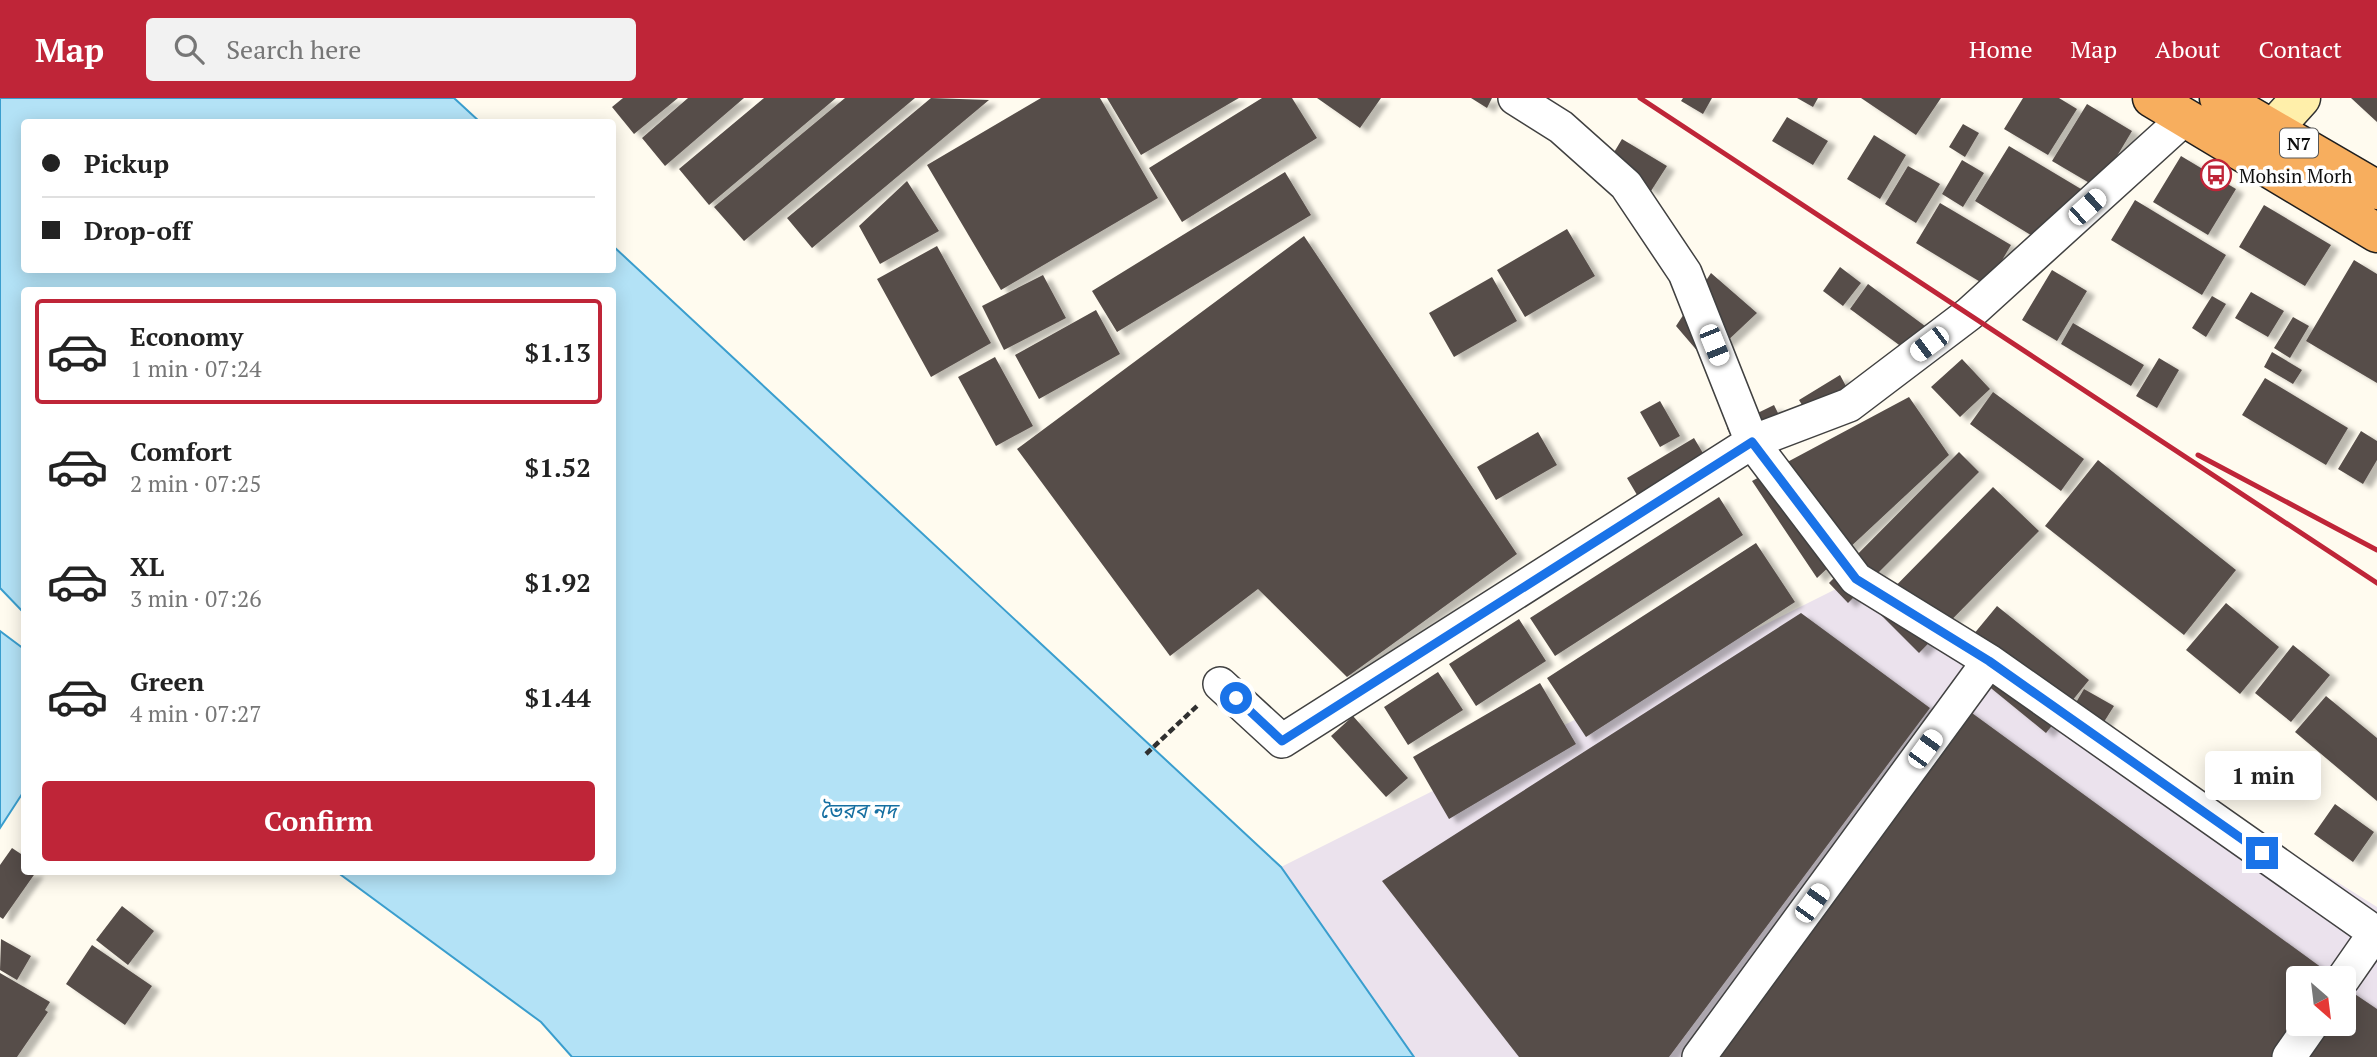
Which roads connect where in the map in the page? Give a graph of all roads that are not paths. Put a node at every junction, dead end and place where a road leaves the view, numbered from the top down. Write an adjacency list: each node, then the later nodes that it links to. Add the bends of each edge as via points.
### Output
1 (1515, 98): 9 (street, via 1560,127 1626,185 1685,272)
2 (2152, 98): 5 (highway, N7)
3 (2219, 98): 6 (highway, N7)
4 (2301, 98): 6 (main road)
5 (2185, 118): 8 (highway, N7); 9 (street, via 1969,314 1849,405)
6 (2273, 129): 7 (highway, N7)
7 (2377, 190)
8 (2377, 233)
9 (1752, 442): 10 (street, via 1856,579); 11 (street, via 1282,741)
10 (1989, 661): 12 (street); 15 (street)
11 (1220, 684)
12 (2376, 933): 13 (street)
13 (2352, 966)
14 (2304, 1036): 16 (street)
15 (1699, 1057)
16 (2289, 1057)

